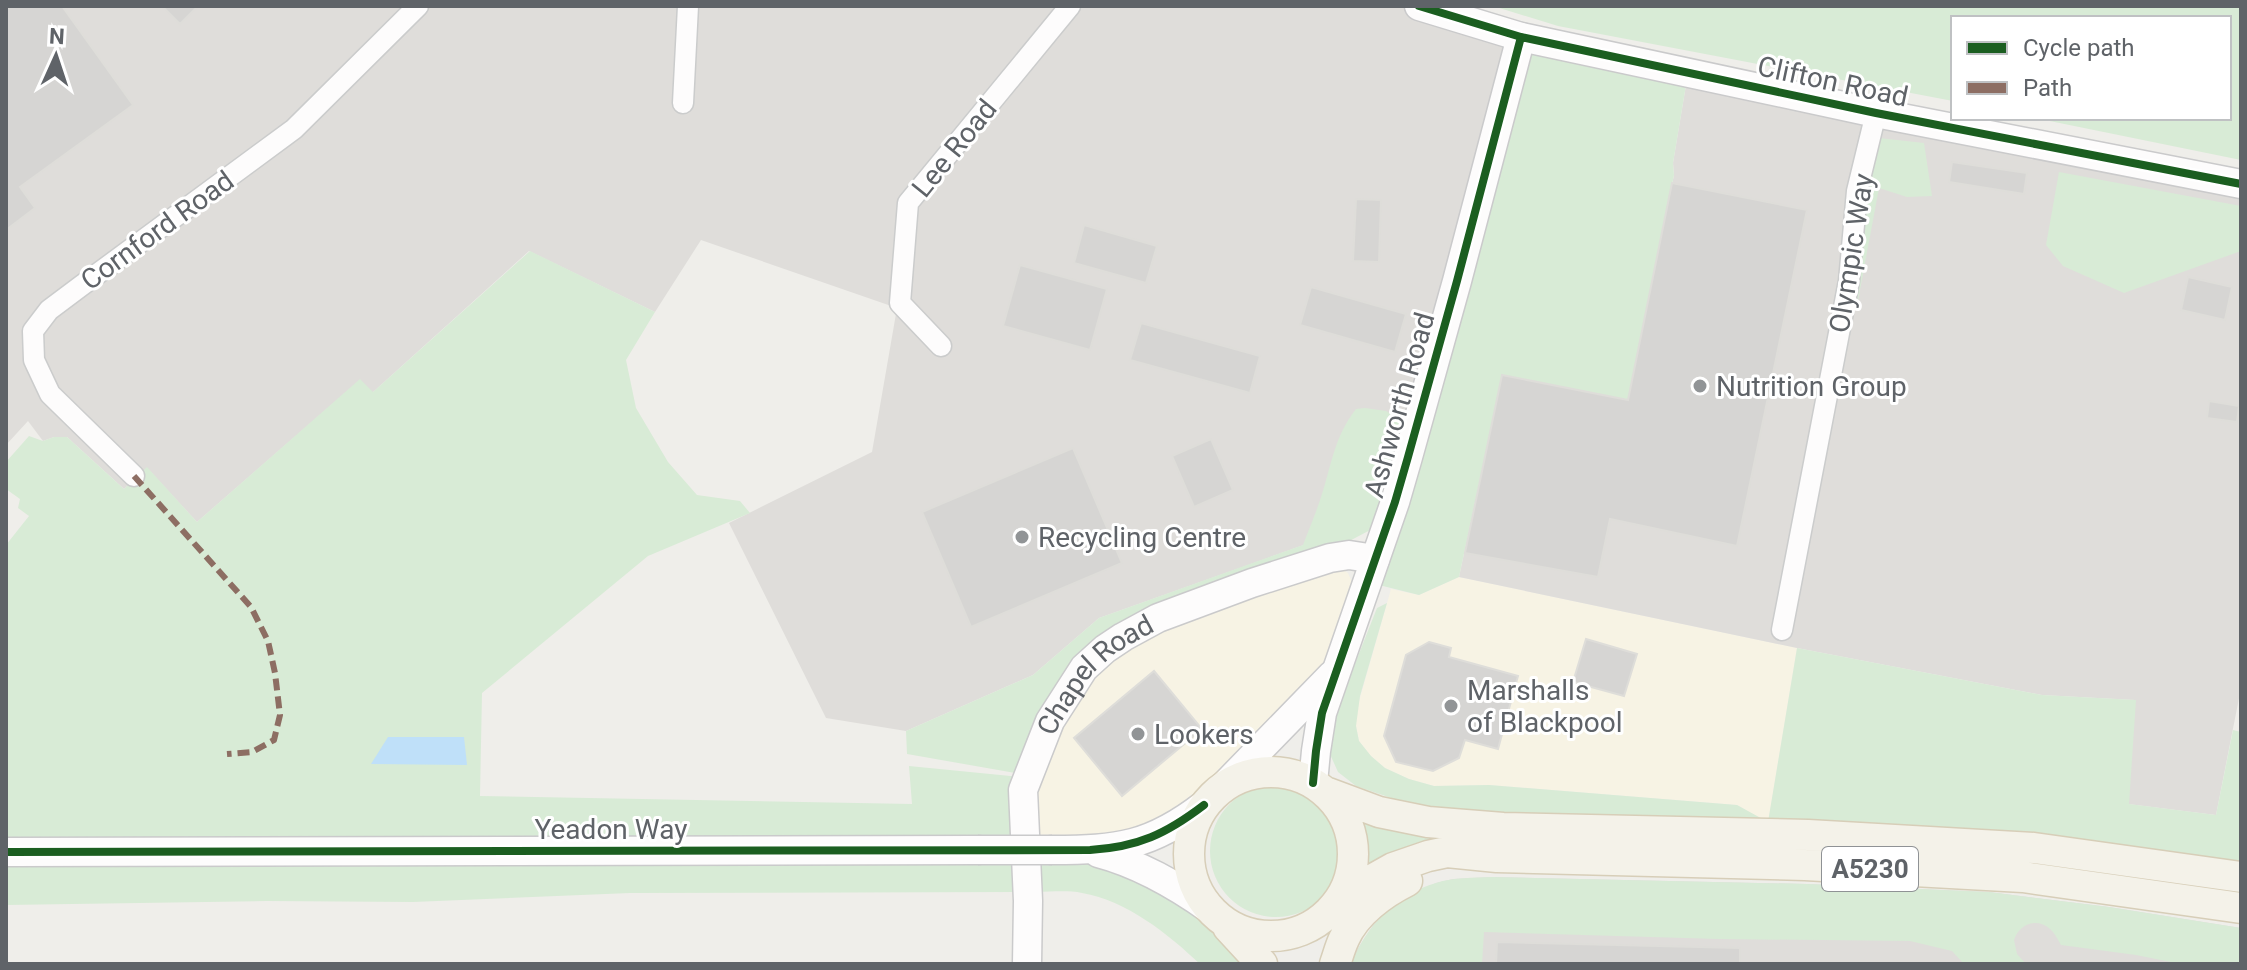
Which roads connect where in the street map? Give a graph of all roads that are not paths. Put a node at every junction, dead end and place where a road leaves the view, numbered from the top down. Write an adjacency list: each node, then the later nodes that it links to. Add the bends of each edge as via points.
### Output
1 (418, 6): 10 (street, Cornford Road, via 294,129 49,310 33,331 34,360 50,394)
2 (688, 6): 6 (street)
3 (1070, 6): 9 (street, Lee Road, via 908,203 900,303)
4 (1419, 6): 5 (street, Clifton Road)
5 (1521, 37): 7 (street, Clifton Road); 11 (street, Ashworth Road, via 1453,296)
6 (683, 103)
7 (1876, 113): 8 (street, Clifton Road); 12 (street, Olympic Way, via 1857,191 1849,281)
8 (2241, 184)
9 (941, 346)
10 (134, 476)
11 (1375, 559): 13 (street, Ashworth Road); 23 (street, Chapel Road, via 1330,558 1158,618 1084,668 1050,721 1023,790)
12 (1782, 630)
13 (1338, 669): 14 (street, Ashworth Road, via 1322,713 1316,751); 15 (street, Ashworth Road)
14 (1320, 788): 15 (main road, A5230, via 1288,772 1266,771 1244,776); 19 (main road, A5230, via 1379,812 1428,822 2034,848); 20 (main road, via 1345,815 1354,842 1353,870)
15 (1214, 795): 16 (street, Yeadon Way, via 1161,834); 22 (main road, via 1192,830 1188,859 1195,887)
16 (1090, 850): 17 (street, Yeadon Way, bridge); 22 (street, Yeadon Way, via 1143,869)
17 (6, 852)
18 (1497, 857): 20 (main road, A5230, via 1447,852 1428,856 1393,868); 21 (main road, A5230, via 2023,877); 26 (main road, A5230, via 1428,872 1395,887 1357,920)
19 (2241, 877)
20 (1334, 907): 22 (main road, A5230, via 1288,936 1247,933); 25 (main road)
21 (2241, 908)
22 (1216, 916): 24 (main road)
23 (1027, 964)
24 (1262, 964)
25 (1317, 964)
26 (1335, 964)

